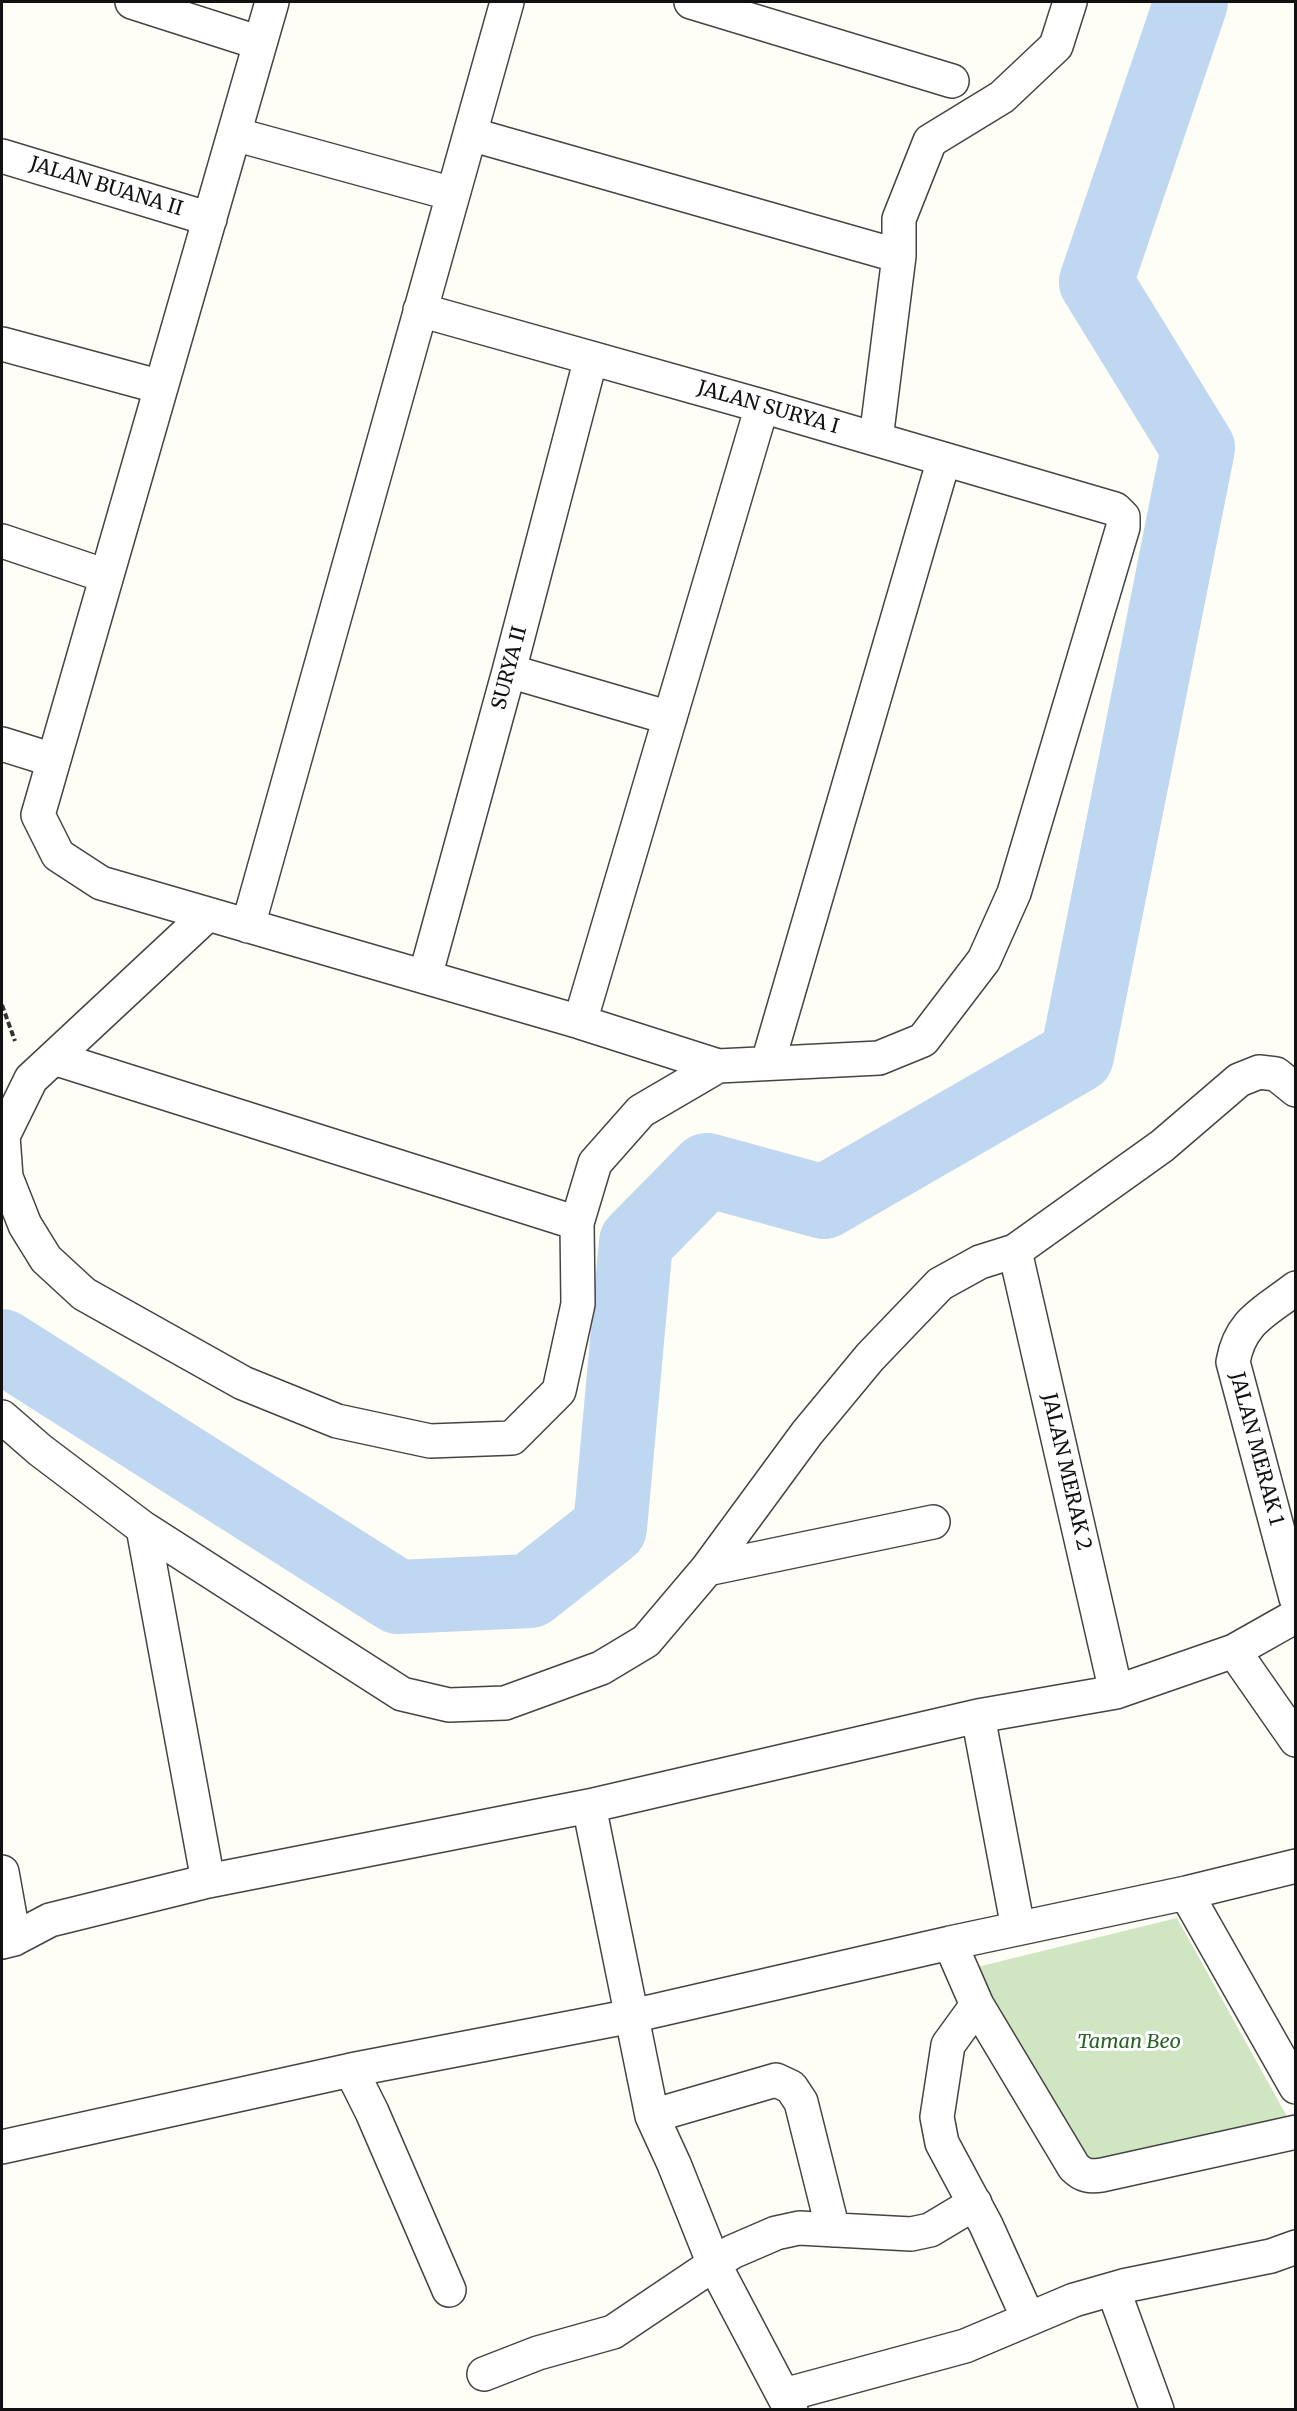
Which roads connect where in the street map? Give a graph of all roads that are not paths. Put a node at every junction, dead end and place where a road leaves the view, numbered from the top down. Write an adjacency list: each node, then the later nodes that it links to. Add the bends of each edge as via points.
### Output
1 (132, 2): 6 (street)
2 (272, 2): 6 (street)
3 (507, 2): 9 (street)
4 (691, 2): 7 (street)
5 (1070, 2): 13 (street, via 1056,46 1002,97 930,141 899,219)
6 (260, 43): 8 (street)
7 (952, 81)
8 (234, 134): 11 (street); 12 (street)
9 (470, 134): 11 (street); 13 (street)
10 (2, 156): 12 (street, JALAN BUANA II)
11 (453, 194): 14 (street)
12 (210, 219): 17 (street)
13 (899, 256): 19 (street)
14 (420, 310): 16 (street, JALAN SURYA I); 28 (street)
15 (2, 344): 17 (street)
16 (591, 358): 18 (street, JALAN SURYA I); 23 (street, SURYA II)
17 (161, 387): 22 (street)
18 (762, 406): 19 (street, JALAN SURYA I); 24 (street)
19 (876, 440): 20 (street, JALAN SURYA I)
20 (944, 459): 32 (street); 32 (street, JALAN SURYA I, via 1115,509 1123,517 1123,527 1014,893 984,960 923,1040 879,1058)
21 (2, 541): 22 (street)
22 (106, 576): 26 (street)
23 (509, 671): 24 (street); 29 (street, SURYA II)
24 (670, 718): 30 (street)
25 (2, 744): 26 (street)
26 (53, 760): 27 (street, via 38,815 58,855 101,883)
27 (208, 914): 28 (street); 31 (street)
28 (248, 926): 29 (street)
29 (425, 976): 30 (street)
30 (580, 1022): 33 (street)
31 (54, 1058): 35 (street); 35 (street, via 32,1079 3,1136 6,1177 26,1225 46,1259 84,1294 243,1383 337,1421 430,1441 512,1438 559,1391 578,1304)
32 (768, 1062): 33 (street)
33 (718, 1066): 35 (street, via 641,1111 595,1163)
34 (1296, 1090): 36 (street, via 1276,1074 1259,1071 1239,1080 1162,1146)
35 (577, 1223)
36 (1015, 1251): 41 (street, via 981,1262 940,1284 870,1357 807,1433); 45 (street, JALAN MERAK 2)
37 (1296, 1288): 42 (street, JALAN MERAK 1, via 1246,1327 1236,1344 1233,1362)
38 (2, 1417): 40 (street)
39 (933, 1522): 41 (street)
40 (143, 1528): 41 (street, via 402,1694 449,1705 505,1703 601,1668 646,1641); 51 (street)
41 (707, 1569)
42 (1296, 1598)
43 (1296, 1616): 44 (street)
44 (1234, 1652): 45 (street); 47 (street)
45 (1116, 1692): 46 (street)
46 (978, 1716): 48 (street); 54 (street)
47 (1296, 1740)
48 (589, 1806): 51 (street); 57 (street)
49 (1296, 1866): 52 (street)
50 (2, 1872): 53 (street)
51 (208, 1881): 53 (street, via 50,1920)
52 (1186, 1893): 54 (street); 59 (street)
53 (7, 1925)
54 (1018, 1928): 55 (street)
55 (950, 1943): 56 (street); 57 (street)
56 (977, 2005): 61 (street, via 1081,2174 1102,2175); 63 (street, via 948,2046 937,2117 942,2143)
57 (632, 2016): 58 (street); 60 (street)
58 (351, 2070): 62 (street); 68 (street)
59 (1296, 2087)
60 (652, 2116): 64 (street, via 776,2080 791,2087 801,2102); 66 (street)
61 (1296, 2132)
62 (2, 2147)
63 (975, 2203): 64 (street, via 930,2230 912,2234); 69 (street)
64 (833, 2230): 66 (street, via 799,2228 776,2234)
65 (1296, 2247): 67 (street, via 1272,2256)
66 (714, 2264): 70 (street, via 613,2332); 71 (street)
67 (1113, 2289): 69 (street); 72 (street)
68 (449, 2290)
69 (1028, 2318): 71 (street, via 964,2346)
70 (484, 2374)
71 (788, 2402)
72 (1157, 2409)

